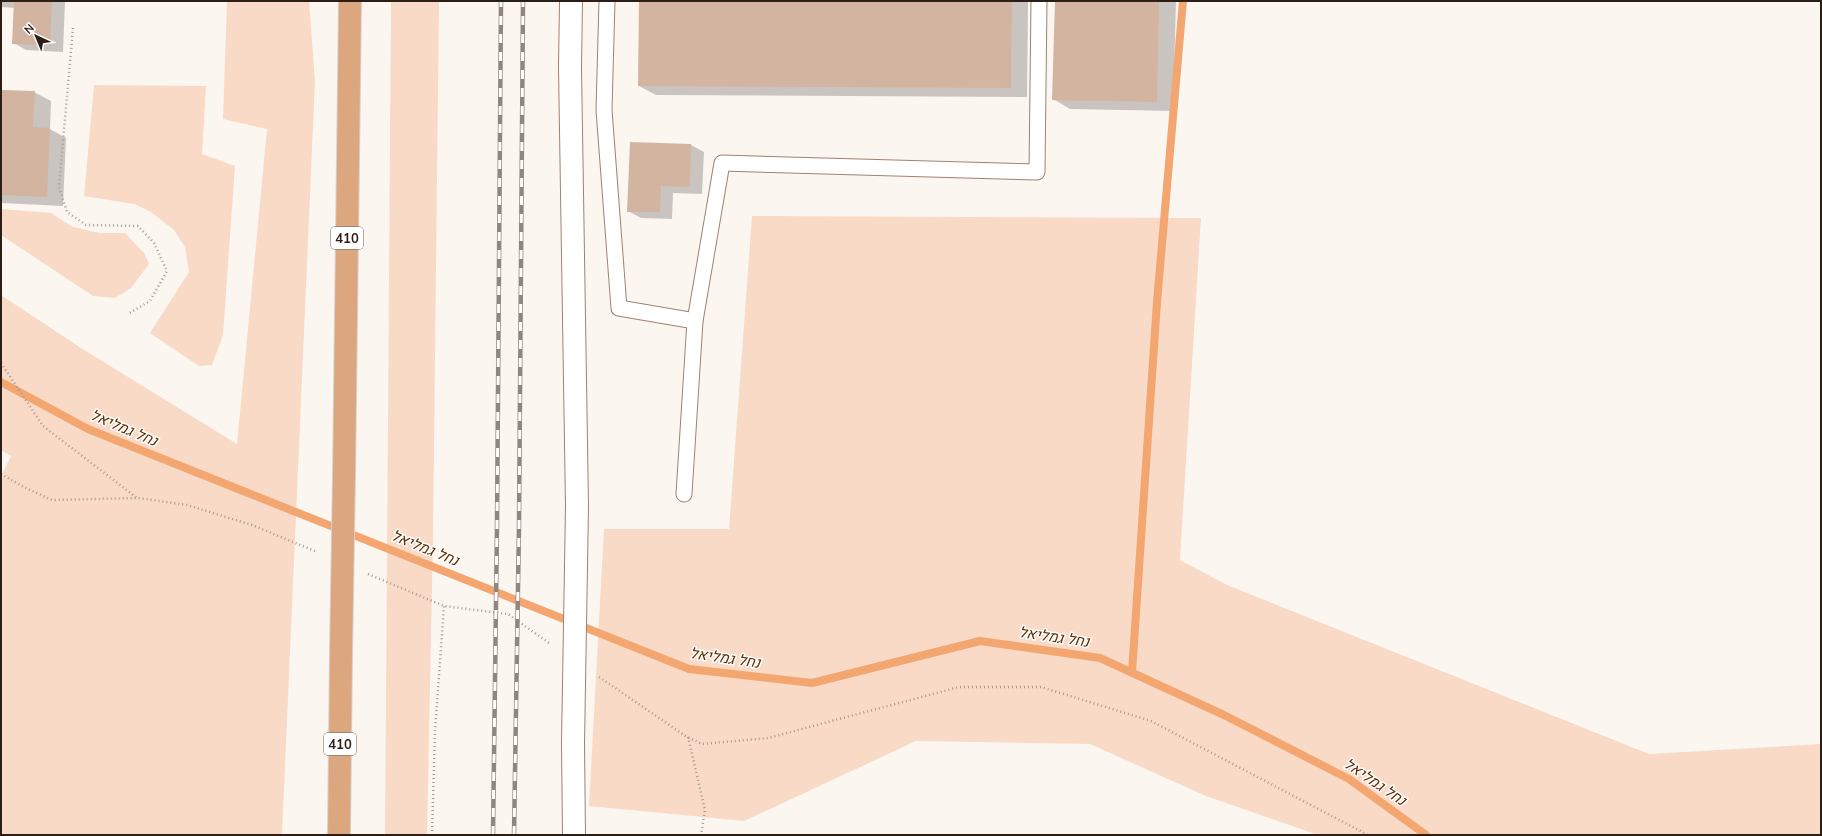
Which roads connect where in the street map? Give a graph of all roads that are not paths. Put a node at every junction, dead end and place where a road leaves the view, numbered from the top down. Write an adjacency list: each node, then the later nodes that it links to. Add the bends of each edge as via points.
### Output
1 (340, 1): 6 (lane)
2 (350, 1): 6 (main road, 410)
3 (571, 1): 10 (street, bridge, via 577,506)
4 (607, 1): 7 (lane, via 604,110 619,308)
5 (1039, 1): 7 (lane, via 1037,172 722,163)
6 (350, 76): 9 (main road, 410, bridge)
7 (695, 321): 8 (lane)
8 (684, 494)
9 (339, 835)
10 (574, 835)

